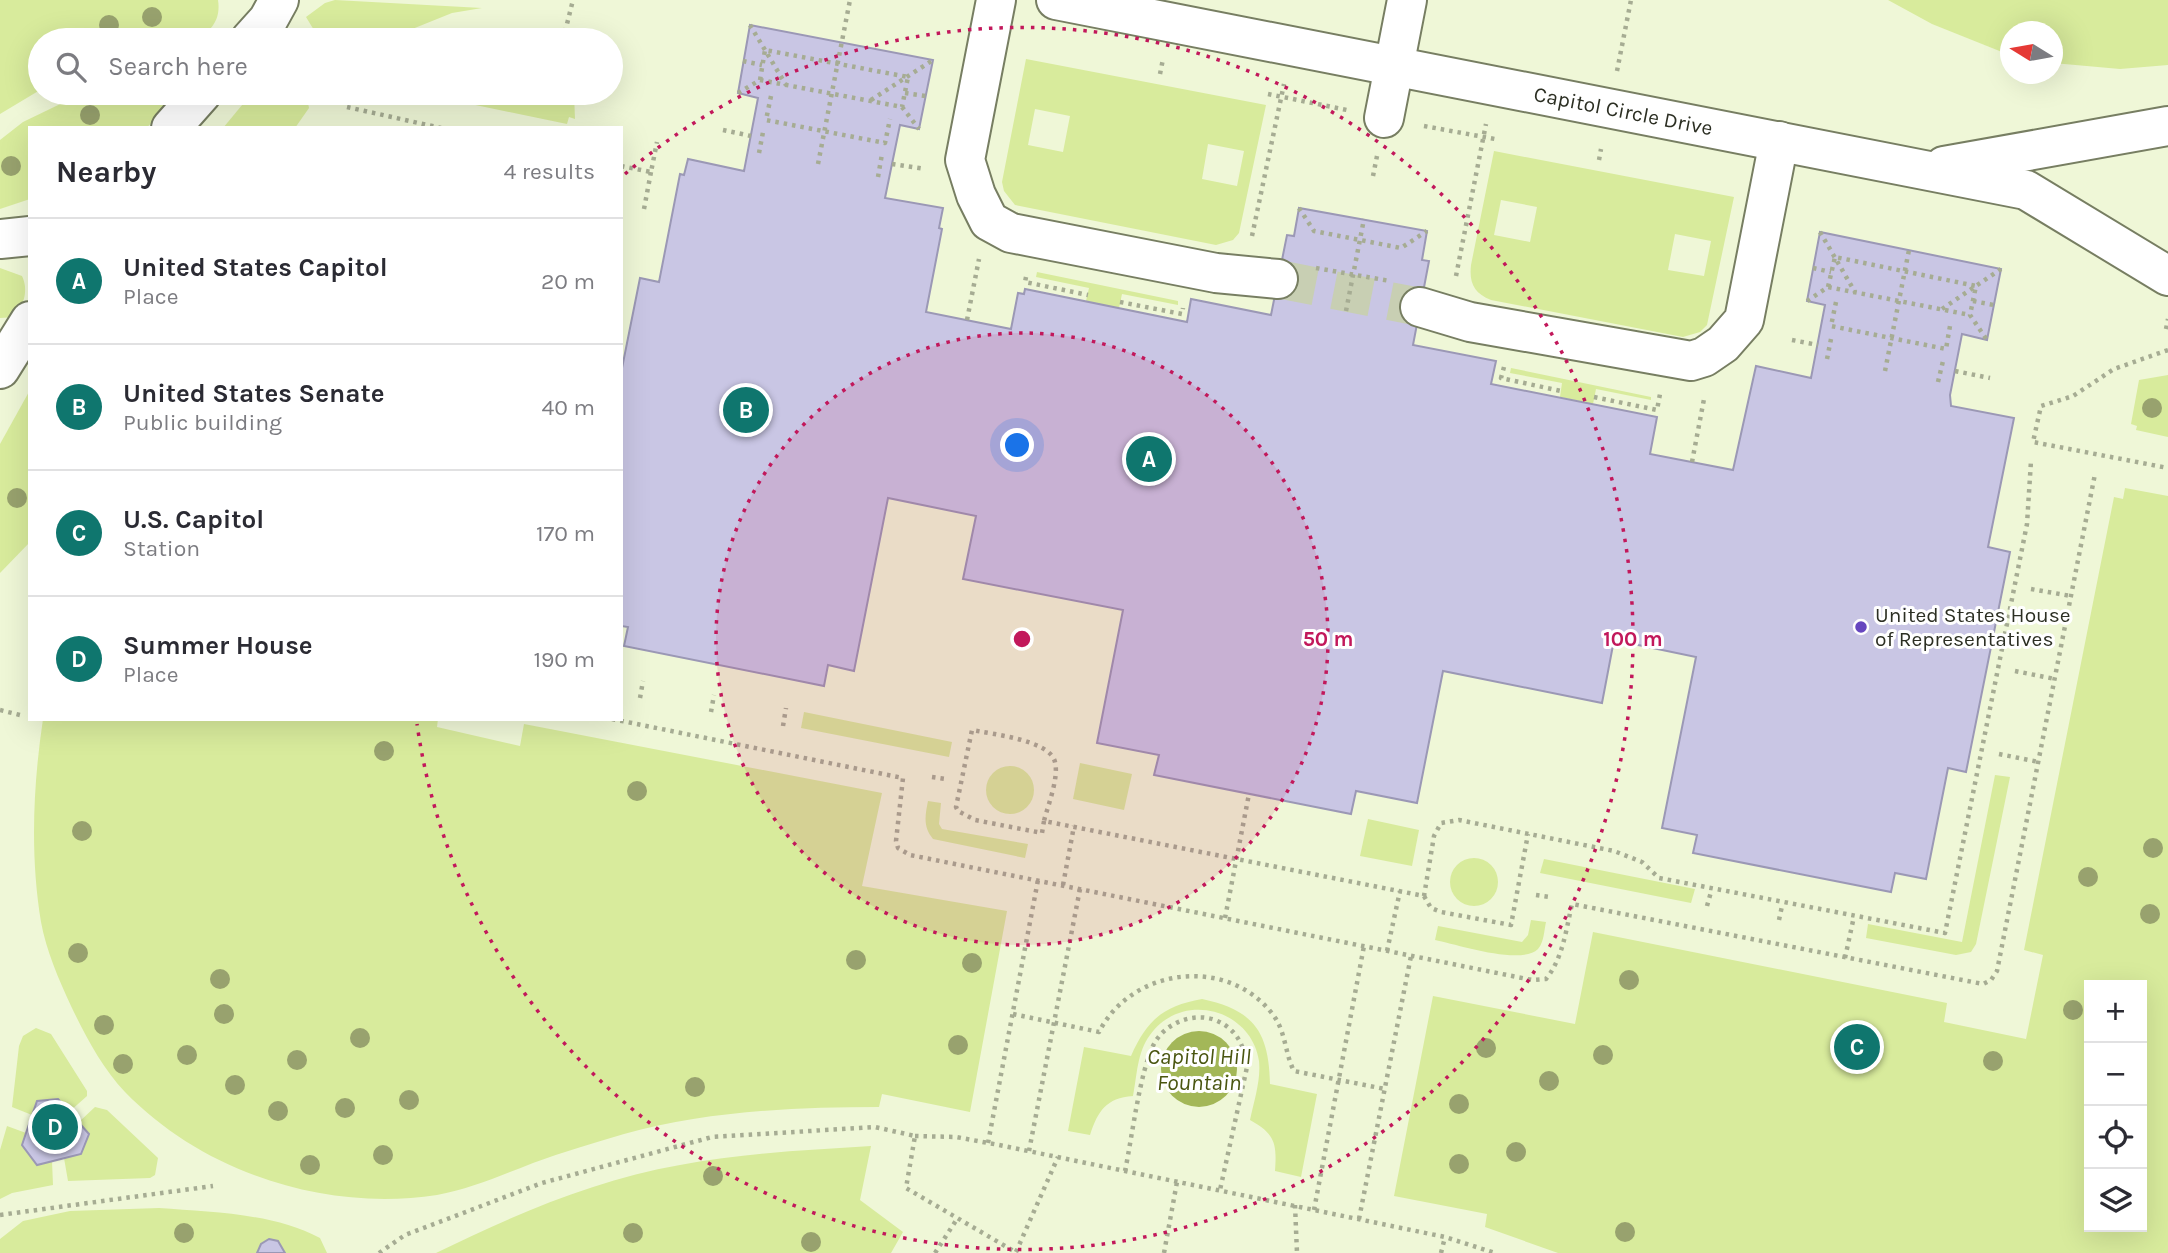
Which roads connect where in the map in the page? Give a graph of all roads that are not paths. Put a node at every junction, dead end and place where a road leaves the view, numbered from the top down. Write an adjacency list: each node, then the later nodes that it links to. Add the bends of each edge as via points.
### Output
1 (279, 0): 5 (street)
2 (996, 0): 15 (street, via 965,160 989,221 1011,233 1216,273)
3 (1056, 0): 6 (street, Capitol Circle Drive)
4 (1407, 0): 6 (street)
5 (261, 28)
6 (1394, 66): 8 (street); 11 (street, Capitol Circle Drive)
7 (191, 105): 9 (street)
8 (1384, 118)
9 (173, 126)
10 (2168, 126): 12 (street)
11 (1779, 141): 12 (street, Capitol Circle Drive); 17 (street, via 1744,320 1704,357 1691,361 1470,321)
12 (1924, 169): 16 (street, Capitol Circle Drive, via 2026,190)
13 (28, 236): 14 (street)
14 (0, 239)
15 (1270, 273)
16 (2168, 276)
17 (1427, 304)
18 (28, 324): 19 (street)
19 (0, 369)

